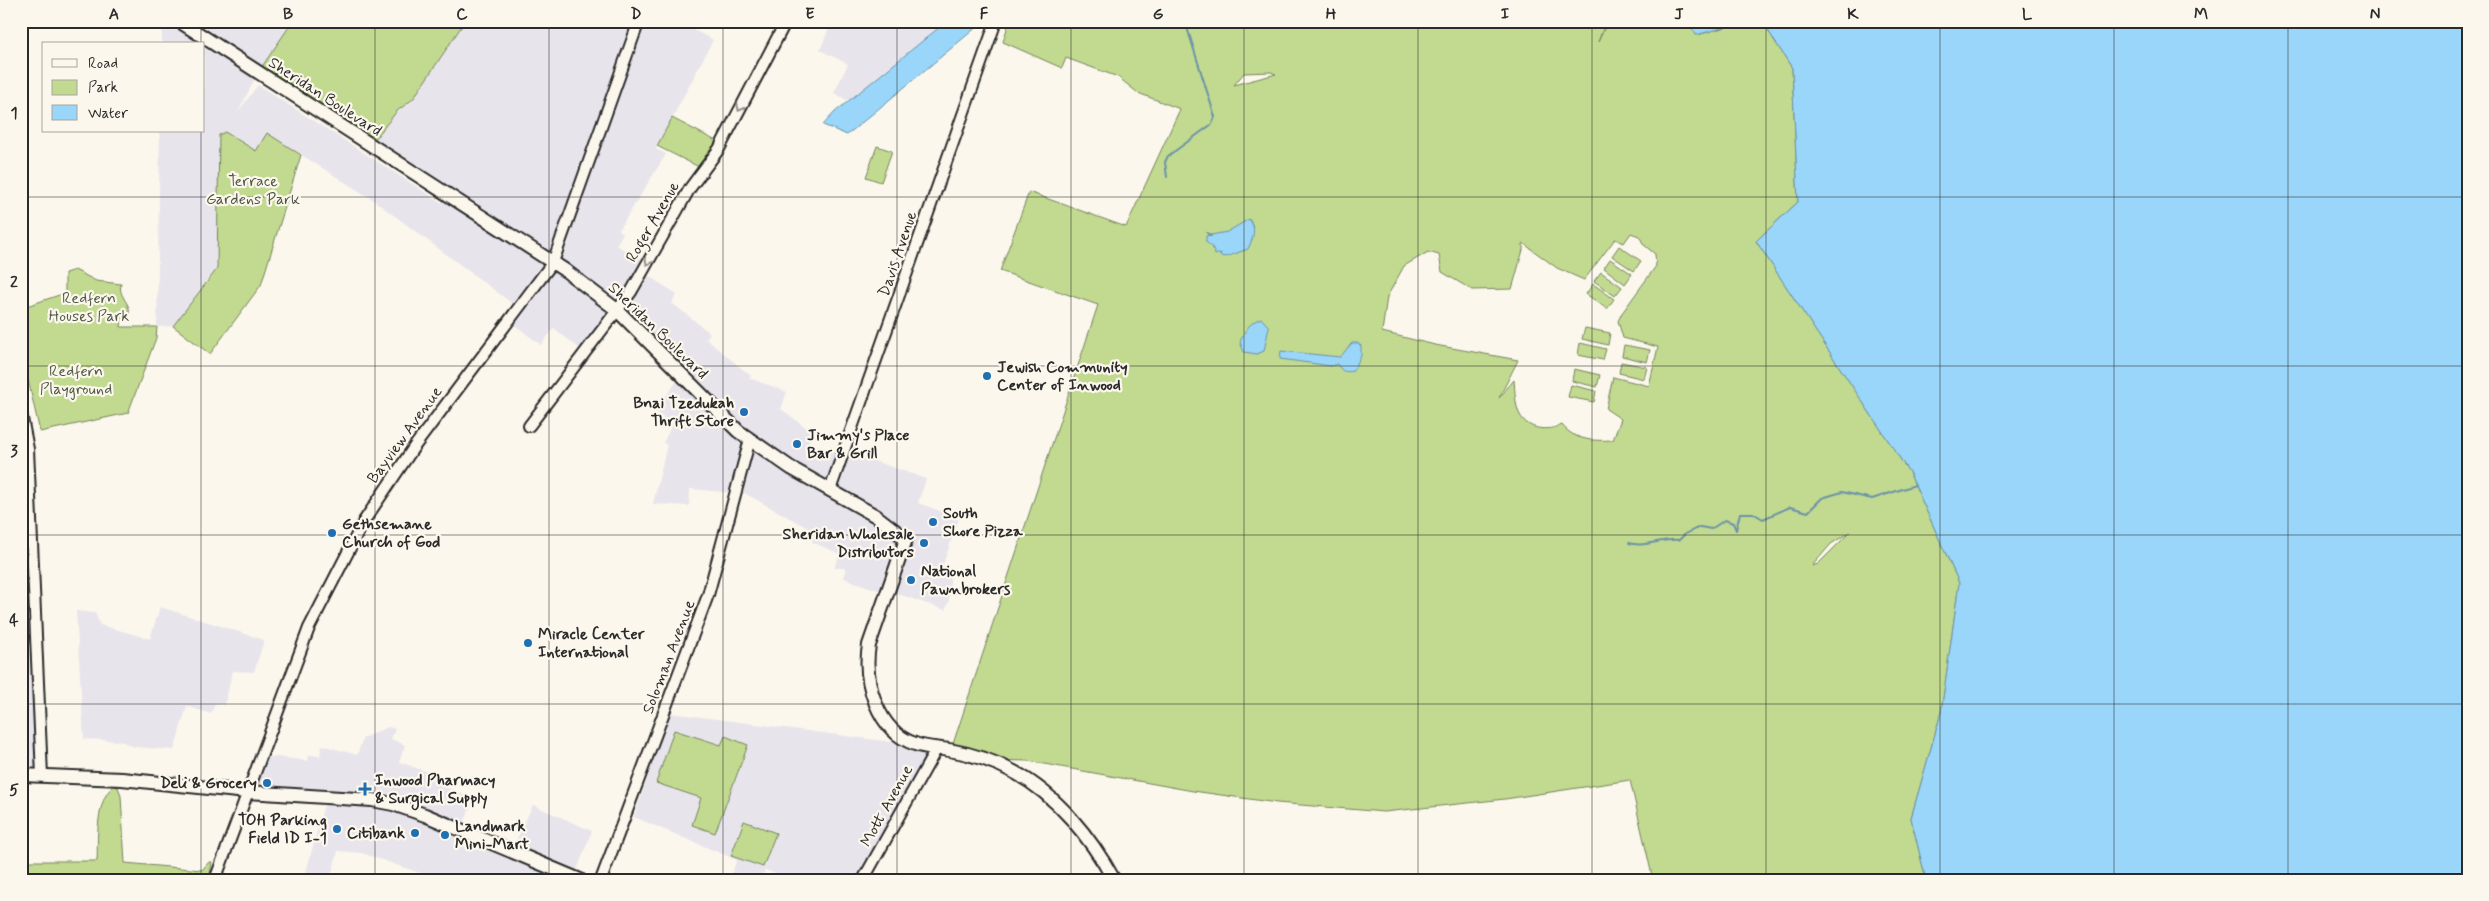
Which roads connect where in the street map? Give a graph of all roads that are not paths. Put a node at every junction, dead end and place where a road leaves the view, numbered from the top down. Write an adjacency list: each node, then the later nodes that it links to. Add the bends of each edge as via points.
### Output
1 (178, 21): 5 (main road, Sheridan Boulevard)
2 (638, 21): 5 (street, Bayview Avenue)
3 (786, 21): 6 (street, Roger Avenue, one-way to 6, via 718,149 690,188 632,290)
4 (994, 27): 10 (street, Davis Avenue)
5 (552, 262): 6 (main road, Sheridan Boulevard); 14 (street, Bayview Avenue, via 414,447 364,521 310,628)
6 (617, 310): 8 (street, Roger Avenue); 9 (main road, Sheridan Boulevard, via 709,404)
7 (21, 413): 13 (street, via 28,449)
8 (529, 426)
9 (750, 440): 10 (main road, Sheridan Boulevard); 17 (street, Soloman Avenue, via 708,596)
10 (830, 490): 11 (main road, Sheridan Boulevard, via 876,516 906,539 869,645 868,681 874,702 898,734 918,745)
11 (936, 748): 18 (street, Mott Avenue); 19 (main road, Sheridan Boulevard, via 988,760 1015,772 1043,791 1098,851)
12 (21, 775): 13 (main road)
13 (42, 776): 14 (main road, via 122,779)
14 (247, 792): 15 (street, Bayview Avenue); 16 (main road, via 393,804)
15 (215, 880)
16 (580, 880)
17 (601, 880)
18 (863, 880)
19 (1114, 880)

